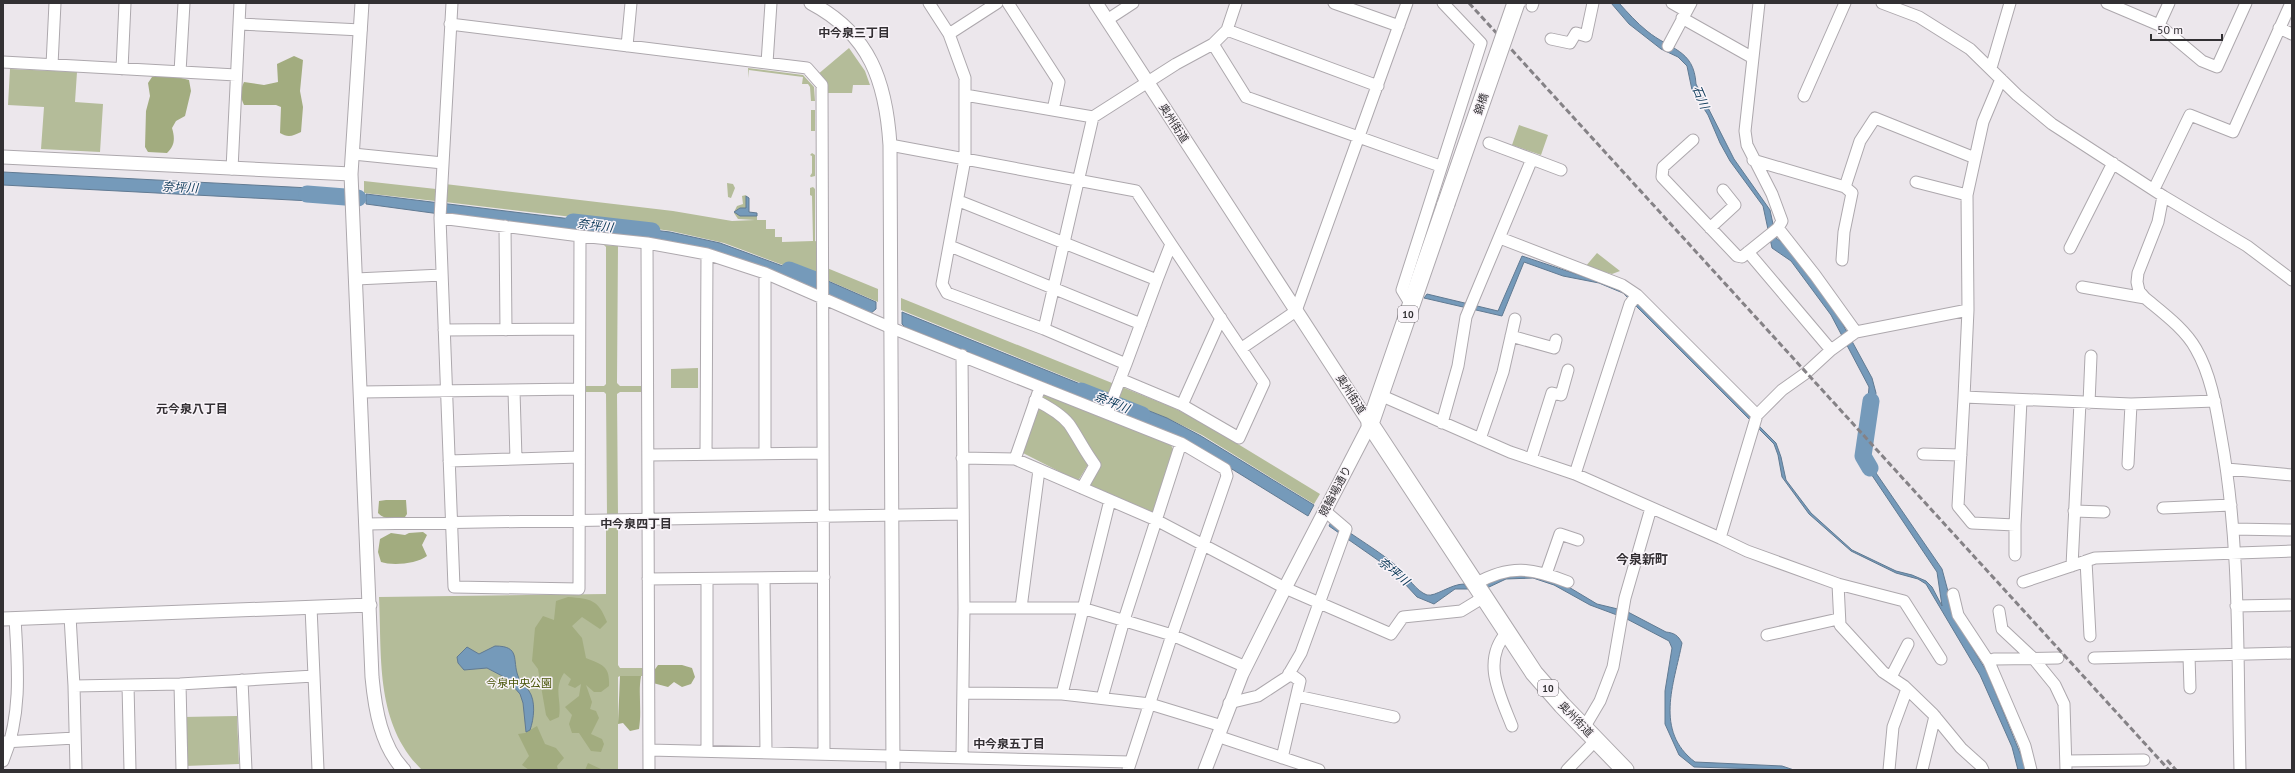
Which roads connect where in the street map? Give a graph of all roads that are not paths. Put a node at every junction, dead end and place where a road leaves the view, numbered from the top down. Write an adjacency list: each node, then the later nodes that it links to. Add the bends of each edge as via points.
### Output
1 (55, 3): 48 (street)
2 (125, 3): 50 (street)
3 (184, 3): 51 (street)
4 (240, 3): 32 (street)
5 (362, 3): 37 (street)
6 (452, 3): 33 (street)
7 (631, 3): 43 (street)
8 (771, 3): 47 (street)
9 (811, 3): 63 (street, via 844,25 866,52 875,68 886,100)
10 (929, 3): 39 (street)
11 (998, 3): 39 (street)
12 (1008, 3): 58 (street, via 1059,82)
13 (1096, 3): 31 (street, 奥州街道)
14 (1133, 3): 31 (street)
15 (1236, 3): 38 (street)
16 (1334, 3): 35 (street)
17 (1407, 3): 35 (street)
18 (1443, 3): 72 (street, via 1481,43)
19 (1594, 3): 41 (street, via 1586,36 1576,33 1570,43)
20 (1672, 3): 30 (street)
21 (1759, 3): 45 (street)
22 (1845, 3): 57 (street)
23 (1882, 3): 49 (street, via 1919,17 1939,28 1970,49)
24 (2010, 3): 49 (street)
25 (2107, 3): 34 (street)
26 (2169, 3): 34 (street)
27 (2246, 3): 34 (street, via 2217,68 2202,61)
28 (2291, 3): 36 (street)
29 (1527, 4): 83 (main road, 錦橋 / 10, bridge)
30 (1686, 11): 44 (street); 45 (street)
31 (1107, 20): 54 (street, 奥州街道)
32 (239, 24): 37 (street); 52 (street)
33 (450, 24): 43 (street); 70 (street)
34 (2158, 25)
35 (1399, 26): 55 (street)
36 (2280, 28): 40 (street); 80 (street, via 2233,132 2190,114)
37 (361, 30): 64 (street)
38 (1226, 30): 42 (street); 55 (street)
39 (950, 34): 56 (street, via 965,78)
40 (2292, 34)
41 (1552, 39)
42 (1213, 44): 54 (street); 60 (street, via 1246,97)
43 (628, 46): 47 (street)
44 (1668, 46)
45 (1753, 58): 69 (street, via 1745,130 1747,145)
46 (3, 62): 48 (street)
47 (767, 63): 106 (street, via 807,68 822,85)
48 (52, 65): 50 (street)
49 (1991, 68): 53 (street)
50 (122, 69): 51 (street)
51 (180, 72): 52 (street)
52 (236, 75): 73 (street)
53 (2001, 79): 66 (street, via 1983,122); 71 (street, via 2052,124)
54 (1148, 82): 59 (street); 110 (street, 奥州街道)
55 (1378, 86): 60 (street)
56 (965, 95): 58 (street); 67 (street)
57 (1804, 96)
58 (1053, 110): 59 (street)
59 (1093, 117): 76 (street)
60 (1360, 137): 72 (street); 110 (street)
61 (1693, 140): 86 (street, via 1663,167 1662,177)
62 (1489, 143): 68 (street)
63 (890, 145): 67 (street); 114 (street)
64 (353, 154): 70 (street); 75 (street)
65 (3, 157): 73 (street)
66 (1975, 158): 78 (street, via 1875,118 1860,141); 81 (street)
67 (965, 159): 76 (street); 82 (street)
68 (1532, 159): 74 (street); 89 (street)
69 (1754, 160): 78 (street); 87 (street, via 1772,194 1782,221)
70 (443, 163): 84 (street)
71 (2112, 163): 80 (street); 94 (street)
72 (1440, 166): 108 (street, via 1402,290)
73 (232, 169): 75 (street)
74 (1561, 170)
75 (351, 174): 100 (street)
76 (1079, 180): 91 (street); 92 (street, via 1136,191)
77 (1916, 182): 81 (street)
78 (1845, 187): 97 (street, via 1852,193 1844,232)
79 (1723, 190): 86 (street, via 1735,205)
80 (2158, 192): 102 (street, via 2247,246); 107 (street, via 2158,222 2138,273 2139,291)
81 (1967, 195): 109 (street)
82 (959, 201): 91 (street); 93 (street)
83 (1446, 204): 108 (main road, 競輪場通り / 10)
84 (440, 210): 85 (street); 99 (street)
85 (506, 226): 88 (street); 118 (street)
86 (1710, 228): 95 (street, via 1737,256 1742,257)
87 (1778, 228): 95 (street); 119 (street)
88 (580, 236): 90 (street); 115 (street)
89 (1500, 238): 105 (street, via 1622,285); 144 (street, via 1466,317 1458,366)
90 (647, 243): 96 (street); 152 (street)
91 (1064, 243): 101 (street); 103 (street)
92 (1171, 244): 101 (street); 111 (street)
93 (950, 246): 103 (street); 116 (street, via 942,284 947,293)
94 (2070, 248)
95 (1748, 252): 123 (street)
96 (707, 254): 98 (street); 150 (street)
97 (1842, 260)
98 (765, 273): 106 (street); 148 (street)
99 (442, 275): 100 (street); 117 (street)
100 (356, 279): 132 (street)
101 (1157, 280): 113 (street)
102 (2292, 280)
103 (1054, 287): 113 (street); 116 (street)
104 (2082, 287): 107 (street)
105 (1637, 295): 143 (street); 163 (street, via 1630,304)
106 (823, 298): 114 (street); 149 (street)
107 (2145, 298): 138 (street, via 2191,340 2200,357)
108 (1411, 305): 134 (main road, 競輪場通り / 10)
109 (1968, 310): 119 (street); 135 (street)
110 (1296, 311): 122 (street); 145 (street, 奥州街道)
111 (1221, 318): 122 (street); 141 (street)
112 (1515, 319): 120 (street)
113 (1141, 324): 126 (street)
114 (889, 327): 124 (street); 174 (street)
115 (579, 329): 118 (street); 130 (street)
116 (1044, 329): 126 (street)
117 (444, 330): 118 (street); 133 (street)
118 (506, 330)
119 (1856, 332): 123 (street)
120 (1511, 336): 121 (street, via 1554,348); 146 (street, via 1504,372)
121 (1556, 340)
122 (1242, 348): 141 (street, via 1264,383 1239,438)
123 (1831, 350): 143 (street, via 1806,373 1782,390)
124 (962, 355): 129 (street); 155 (street)
125 (2091, 356): 139 (street)
126 (1126, 364): 128 (street)
127 (1568, 370): 158 (street, via 1561,395 1552,393)
128 (1120, 379): 141 (street); 142 (street)
129 (1040, 386): 136 (street); 142 (street)
130 (578, 389): 131 (street); 154 (street)
131 (514, 391): 133 (street); 156 (street)
132 (361, 392): 133 (street); 180 (street)
133 (447, 392): 159 (street)
134 (1380, 395): 144 (street); 145 (main road, 競輪場通り / 10)
135 (1964, 397): 137 (street); 153 (street)
136 (1035, 400): 157 (street); 165 (street, via 1049,407 1068,423 1095,465)
137 (2021, 400): 139 (street); 181 (street)
138 (2215, 401): 140 (street); 161 (street)
139 (2085, 402): 140 (street); 171 (street)
140 (2131, 404): 160 (street)
141 (1182, 405)
142 (1106, 413): 147 (street)
143 (1757, 415): 184 (street)
144 (1442, 422): 146 (street)
145 (1370, 424): 170 (street, 競輪場通り); 201 (main road, 奥州街道 / 10)
146 (1480, 439): 158 (street)
147 (1182, 443): 177 (street); 186 (street, via 1225,469 1227,476)
148 (765, 453): 149 (street); 150 (street)
149 (824, 453): 175 (street)
150 (706, 454): 152 (street)
151 (1923, 454): 153 (street)
152 (648, 455): 176 (street)
153 (1961, 455): 181 (street, via 1958,506 1972,523)
154 (579, 457): 156 (street); 178 (street)
155 (962, 458): 157 (street); 173 (street)
156 (516, 459): 159 (street)
157 (1015, 459): 162 (street)
158 (1531, 459): 163 (street)
159 (449, 460): 179 (street)
160 (2128, 464)
161 (2227, 469): 164 (street); 167 (street)
162 (1039, 470): 165 (street); 209 (street)
163 (1575, 474): 168 (street)
164 (2292, 475)
165 (1082, 488): 166 (street)
166 (1110, 500): 177 (street); 210 (street)
167 (2231, 505): 169 (street); 182 (street)
168 (1651, 508): 184 (street); 249 (street, via 1625,598 1613,667 1600,701)
169 (2163, 508)
170 (1325, 511): 200 (street, 競輪場通り); 203 (street, via 1346,530)
171 (2074, 511): 172 (street); 191 (street)
172 (2104, 512)
173 (962, 514): 174 (street); 208 (street)
174 (891, 515): 175 (street); 258 (street)
175 (824, 516): 176 (street); 193 (street)
176 (648, 520): 178 (street); 195 (street)
177 (1156, 520): 186 (street); 215 (street)
178 (580, 521): 179 (street); 179 (street, via 579,589 454,587)
179 (451, 523): 180 (street)
180 (367, 524): 204 (street)
181 (2015, 525): 189 (street)
182 (2233, 529): 183 (street); 188 (street)
183 (2291, 530)
184 (1720, 538): 199 (street, via 1747,551)
185 (1578, 540): 192 (street, via 1560,534)
186 (1203, 545): 200 (street); 217 (street)
187 (2292, 551): 188 (street)
188 (2234, 552): 190 (street, via 2095,558); 206 (street)
189 (2015, 555)
190 (2086, 561): 191 (street); 219 (street)
191 (2072, 566): 198 (street)
192 (1546, 574): 197 (street); 201 (street, via 1520,569 1496,574)
193 (824, 577): 194 (street); 257 (street)
194 (764, 578): 196 (street); 256 (street)
195 (648, 579): 196 (street); 254 (street)
196 (707, 579): 255 (street)
197 (1568, 582)
198 (2023, 582)
199 (1838, 584): 214 (street); 228 (street, via 1904,601)
200 (1285, 588): 203 (street); 230 (street, 競輪場通り)
201 (1479, 590): 203 (street, via 1461,611 1403,617 1391,634); 216 (main road, 奥州街道 / 10)
202 (1953, 594): 229 (street, via 1958,615)
203 (1319, 602): 231 (street, via 1301,653)
204 (370, 605): 207 (street); 270 (street, via 372,677 378,720 387,742)
205 (2290, 605): 206 (street)
206 (2236, 606): 222 (street)
207 (311, 607): 212 (street); 232 (street)
208 (964, 608): 209 (street); 240 (street)
209 (1021, 608): 210 (street)
210 (1082, 608): 215 (street); 241 (street)
211 (1999, 611): 224 (street, via 2002,629)
212 (70, 616): 213 (street); 237 (street)
213 (9, 619): 253 (street, via 18,684)
214 (1838, 619): 218 (street); 233 (street, via 1840,625 1862,650)
215 (1124, 620): 217 (street); 243 (street)
216 (1507, 632): 248 (street, via 1495,652 1493,677); 249 (main road, 奥州街道 / 10, via 1534,673)
217 (1172, 635): 230 (street); 245 (street)
218 (1767, 635)
219 (2090, 636)
220 (1908, 644): 233 (street)
221 (2292, 653): 222 (street); 227 (street)
222 (2237, 655): 223 (street); 281 (street)
223 (2189, 656): 226 (street); 238 (street)
224 (2032, 658): 225 (street); 229 (street, via 1994,659); 264 (street, via 2055,684 2064,704)
225 (2058, 658)
226 (2094, 658)
227 (2292, 658)
228 (1941, 659)
229 (1988, 662): 280 (street, via 2025,746)
230 (1246, 667): 244 (street, 競輪場通り)
231 (1289, 673): 242 (street, via 1300,681); 244 (street, via 1258,696)
232 (314, 676): 234 (street); 269 (street)
233 (1891, 678): 239 (street)
234 (242, 680): 235 (street); 268 (street)
235 (180, 684): 236 (street); 267 (street)
236 (128, 685): 237 (street); 266 (street)
237 (74, 686): 251 (street)
238 (2190, 688)
239 (1907, 689): 246 (street); 277 (street, via 1893,727)
240 (963, 693): 241 (street); 259 (street)
241 (1062, 694): 243 (street)
242 (1297, 696): 247 (street); 260 (street)
243 (1102, 698): 245 (street)
244 (1230, 703): 250 (street, 競輪場通り)
245 (1150, 704): 250 (street); 263 (street)
246 (1935, 716): 278 (street); 279 (street)
247 (1394, 717)
248 (1512, 726)
249 (1584, 728): 252 (main road, 奥州街道 / 10)
250 (1219, 731): 260 (street); 273 (street, 競輪場通り)
251 (75, 738): 253 (street); 265 (street)
252 (1596, 740): 275 (street); 276 (main road, 奥州街道 / 10)
253 (7, 742): 262 (street)
254 (649, 750): 255 (street); 271 (street)
255 (708, 751): 256 (street)
256 (766, 752): 257 (street)
257 (824, 754): 258 (street)
258 (893, 756): 259 (street); 272 (street)
259 (962, 757): 263 (street)
260 (1282, 758): 274 (street)
261 (2144, 760): 264 (street)
262 (3, 761)
263 (1129, 766)
264 (2066, 766)
265 (76, 770)
266 (130, 770)
267 (182, 770)
268 (246, 770)
269 (318, 770)
270 (404, 770)
271 (649, 770)
272 (893, 770)
273 (1205, 770)
274 (1319, 770)
275 (1568, 770)
276 (1625, 770)
277 (1889, 770)
278 (1922, 770)
279 (1983, 770)
280 (2031, 770)
281 (2240, 770)

